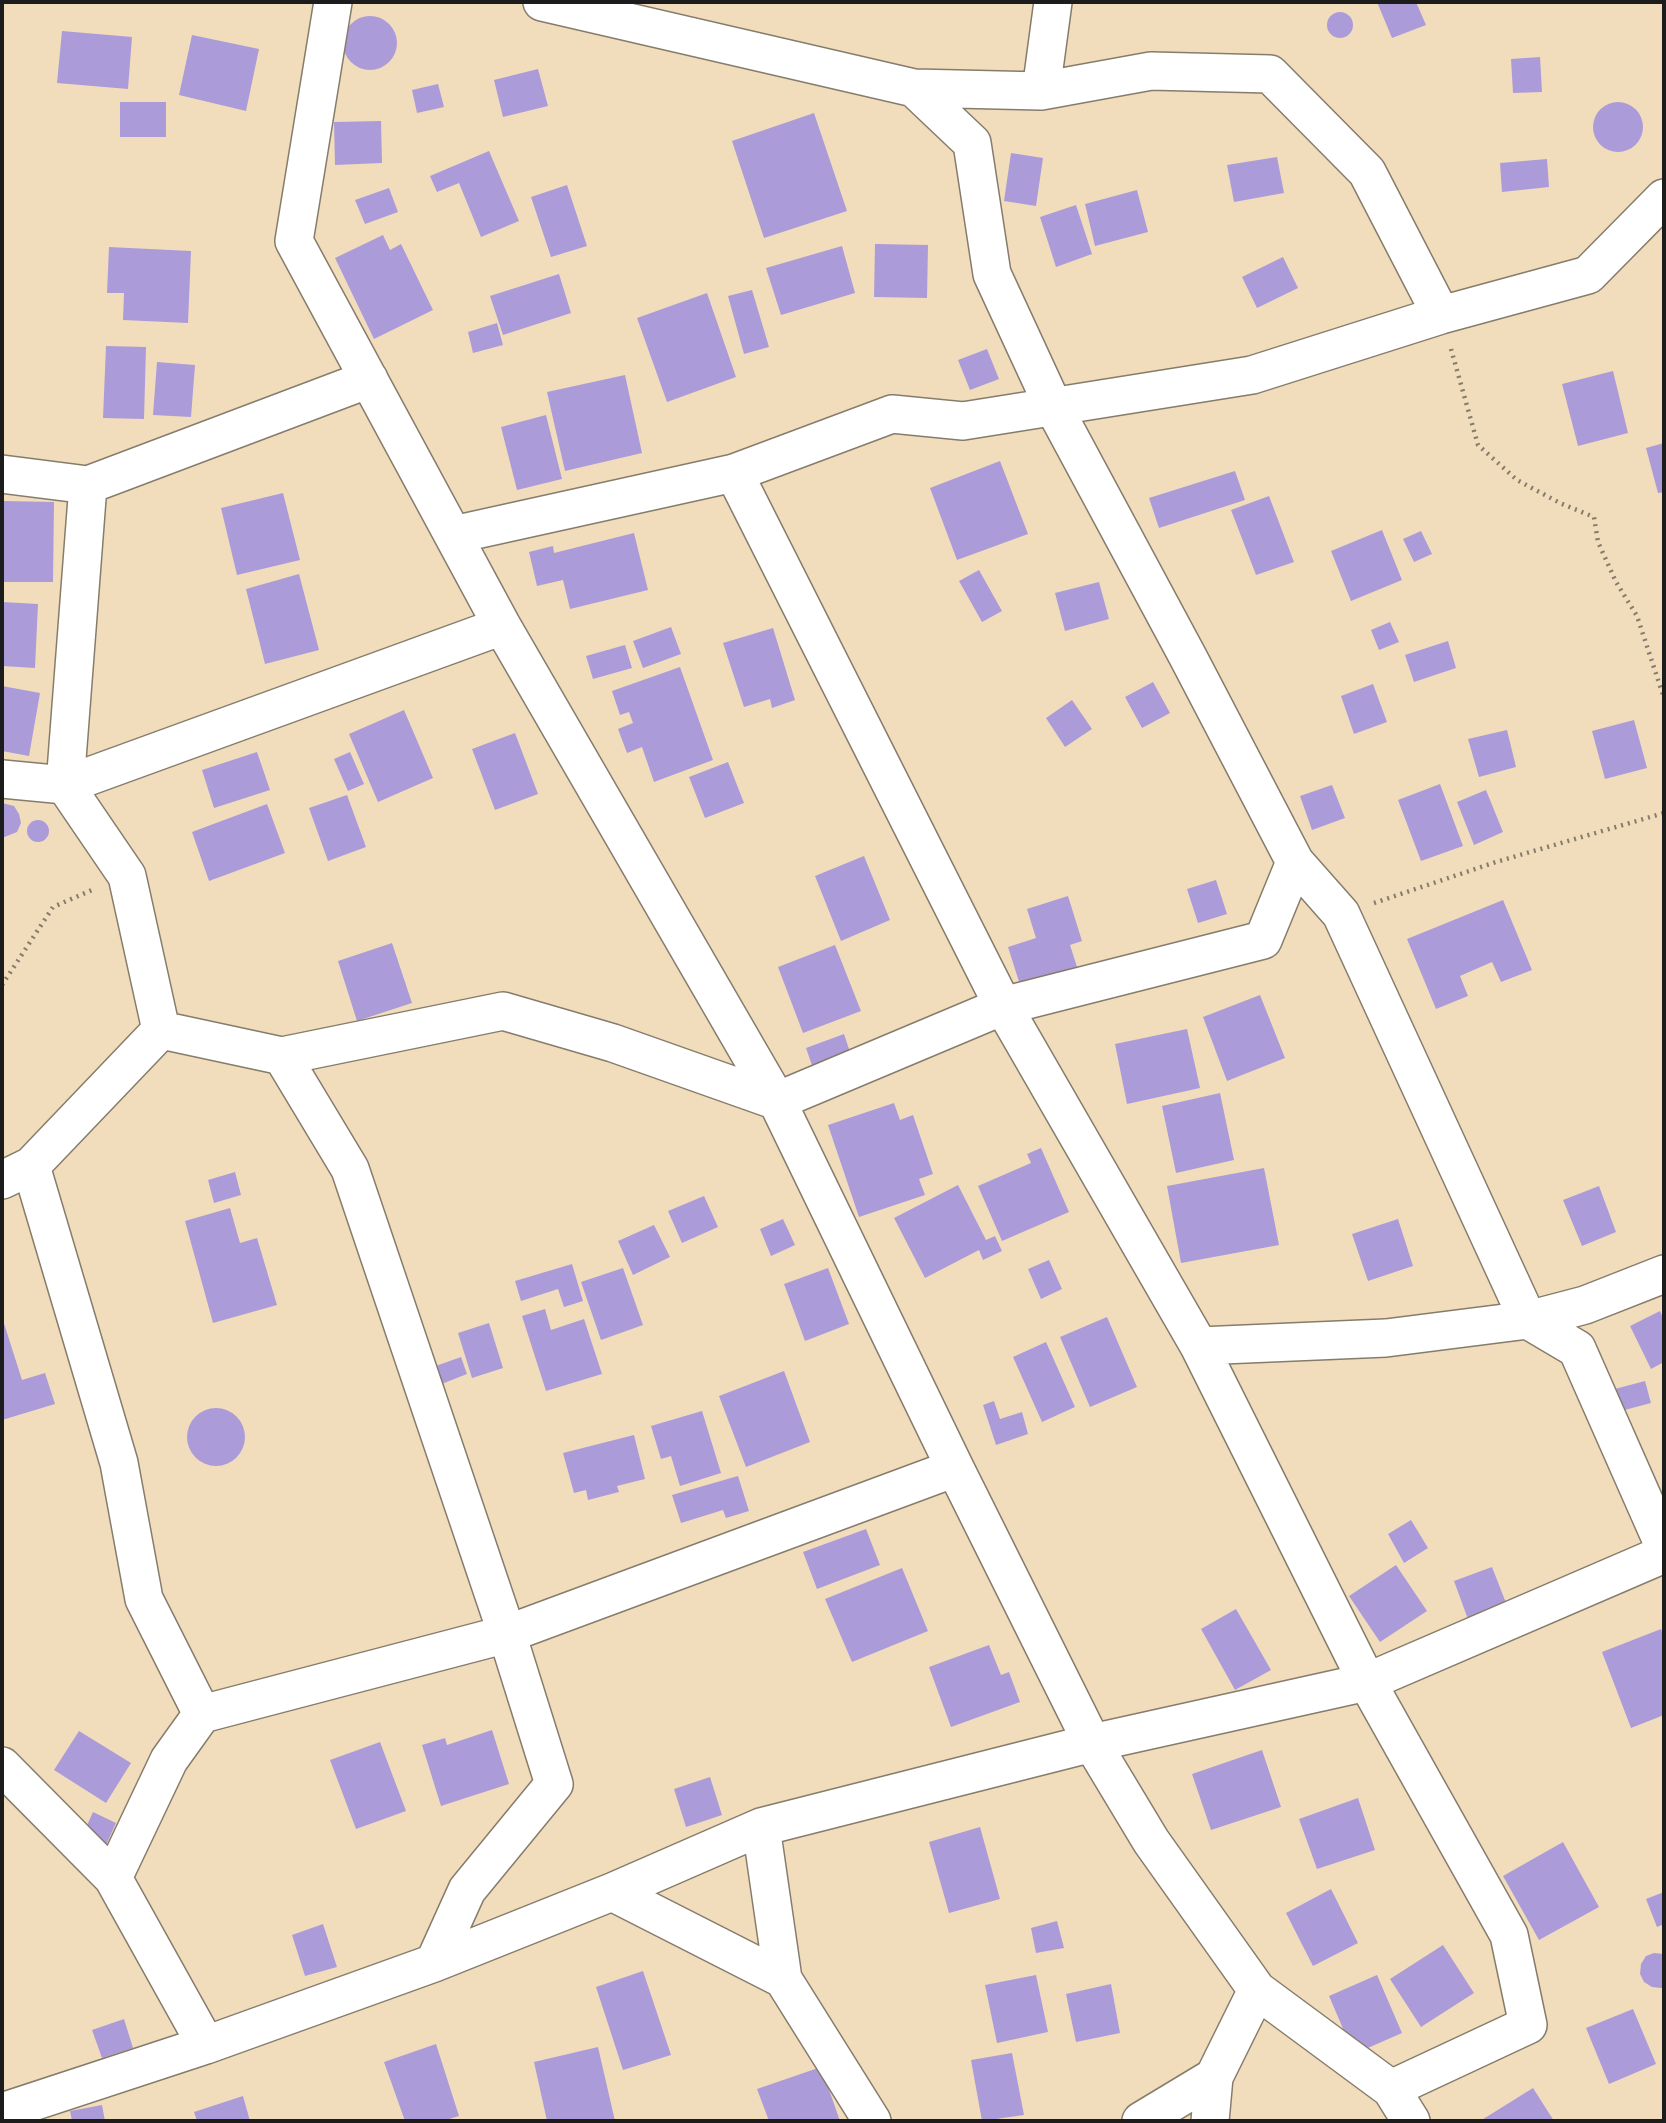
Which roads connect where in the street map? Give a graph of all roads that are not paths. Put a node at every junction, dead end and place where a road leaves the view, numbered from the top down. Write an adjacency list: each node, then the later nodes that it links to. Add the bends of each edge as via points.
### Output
1 (333, 2): 8 (street, via 294,242)
2 (542, 2): 4 (street)
3 (1053, 2): 5 (street)
4 (914, 88): 5 (street); 9 (street, via 972,143 992,274)
5 (1041, 90): 7 (street, via 1151,71 1270,74 1367,172)
6 (1664, 198): 7 (street, via 1588,275)
7 (1441, 315): 9 (street, via 1252,375)
8 (369, 379): 12 (street); 13 (street)
9 (1053, 406): 10 (street, via 963,421 892,414); 17 (street)
10 (734, 473): 13 (street); 18 (street)
11 (2, 474): 12 (street)
12 (88, 485): 16 (street)
13 (453, 535): 14 (street)
14 (502, 626): 16 (street); 21 (street)
15 (2, 779): 16 (street)
16 (65, 785): 19 (street, via 127,876)
17 (1295, 862): 18 (street, via 1263,940); 24 (street, via 1341,914)
18 (1003, 1006): 21 (street); 25 (street)
19 (161, 1030): 20 (street); 22 (street)
20 (282, 1056): 21 (street, via 503,1012); 29 (street, via 350,1169)
21 (778, 1101): 26 (street)
22 (17, 1173): 31 (street, via 118,1463 144,1599)
23 (1664, 1274): 24 (street, via 1585,1305)
24 (1528, 1320): 25 (street, via 1386,1338); 27 (street, via 1577,1349)
25 (1199, 1346): 30 (street)
26 (955, 1468): 29 (street); 32 (street)
27 (1664, 1546)
28 (1664, 1554): 30 (street)
29 (507, 1634): 31 (street); 37 (street, via 554,1784 467,1890)
30 (1367, 1682): 32 (street); 42 (street, via 1509,1935 1528,2025)
31 (202, 1714): 35 (street, via 169,1760)
32 (1092, 1743): 34 (street); 39 (street, via 1151,1841)
33 (2, 1766): 35 (street)
34 (761, 1828): 36 (street); 38 (street)
35 (113, 1878): 40 (street)
36 (612, 1892): 37 (street); 38 (street)
37 (434, 1963): 40 (street)
38 (783, 1979): 44 (street)
39 (1257, 1990): 41 (street); 42 (street)
40 (206, 2045): 43 (street)
41 (1214, 2077): 45 (street); 46 (street)
42 (1391, 2088): 47 (street)
43 (2, 2112)
44 (872, 2121)
45 (1141, 2121)
46 (1210, 2121)
47 (1411, 2121)

